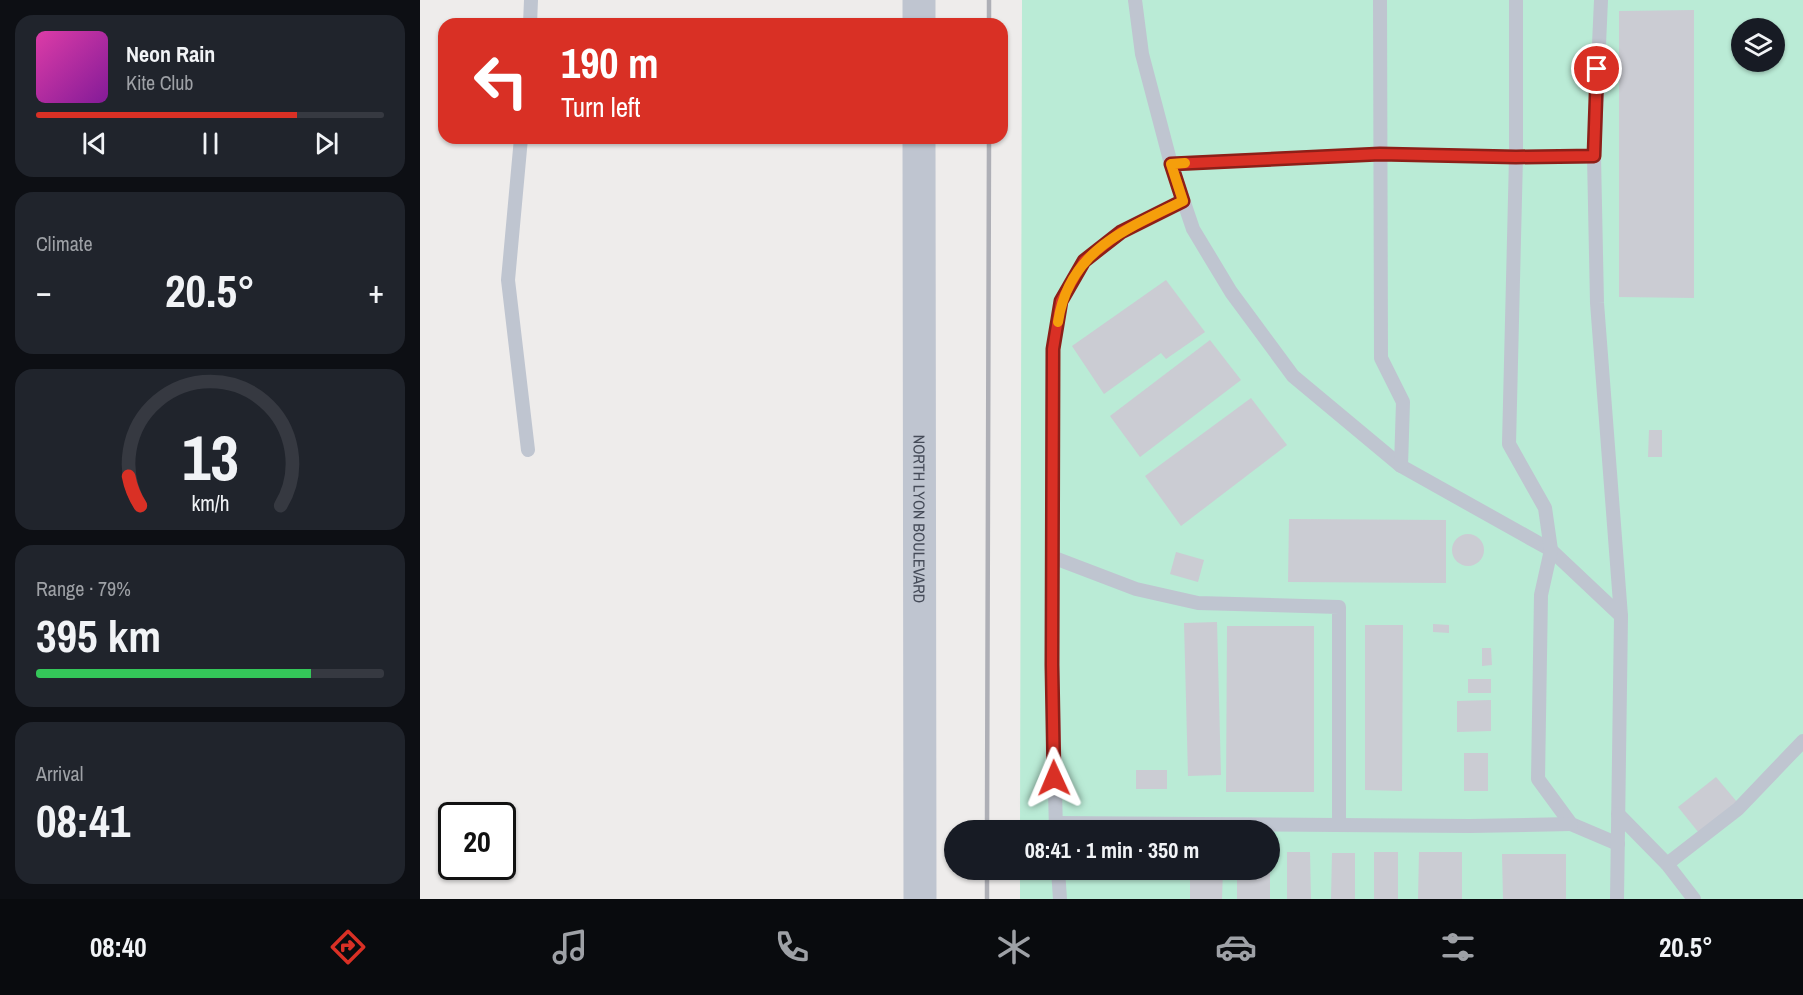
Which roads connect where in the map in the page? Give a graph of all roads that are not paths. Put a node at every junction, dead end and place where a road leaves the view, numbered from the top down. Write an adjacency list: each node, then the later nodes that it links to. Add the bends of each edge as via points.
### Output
1 (531, 0): 7 (lane)
2 (919, 0): 8 (street)
3 (1135, 0): 14 (lane, via 1142,54)
4 (1380, 0): 11 (lane)
5 (1515, 0): 13 (lane)
6 (1601, 0): 12 (lane)
7 (530, 18)
8 (919, 18)
9 (520, 144): 16 (lane, via 508,280)
10 (919, 144): 30 (street, NORTH LYON BOULEVARD)
11 (1380, 154): 13 (lane); 14 (lane); 17 (lane, via 1381,358 1403,402)
12 (1594, 156): 13 (lane); 20 (lane, via 1597,303)
13 (1516, 157): 18 (lane, via 1509,444 1545,508)
14 (1171, 164): 15 (lane)
15 (1183, 201): 17 (lane, via 1193,229 1231,292 1293,376); 19 (lane, via 1121,232 1084,261 1061,301 1053,349)
16 (528, 450)
17 (1401, 466): 18 (lane)
18 (1551, 550): 20 (lane); 24 (lane, via 1541,595 1538,779)
19 (1052, 557): 23 (lane); 26 (lane, via 1136,589 1198,603 1339,607)
20 (1621, 616): 22 (lane)
21 (1803, 741): 28 (lane, via 1738,809)
22 (1618, 814): 27 (lane); 28 (lane)
23 (1056, 820)
24 (1571, 824): 26 (lane); 27 (lane)
25 (1280, 825): 26 (lane)
26 (1339, 825)
27 (1618, 844): 32 (lane)
28 (1666, 864): 33 (lane)
29 (1059, 880): 31 (lane)
30 (920, 899)
31 (1060, 899)
32 (1617, 899)
33 (1694, 899)

